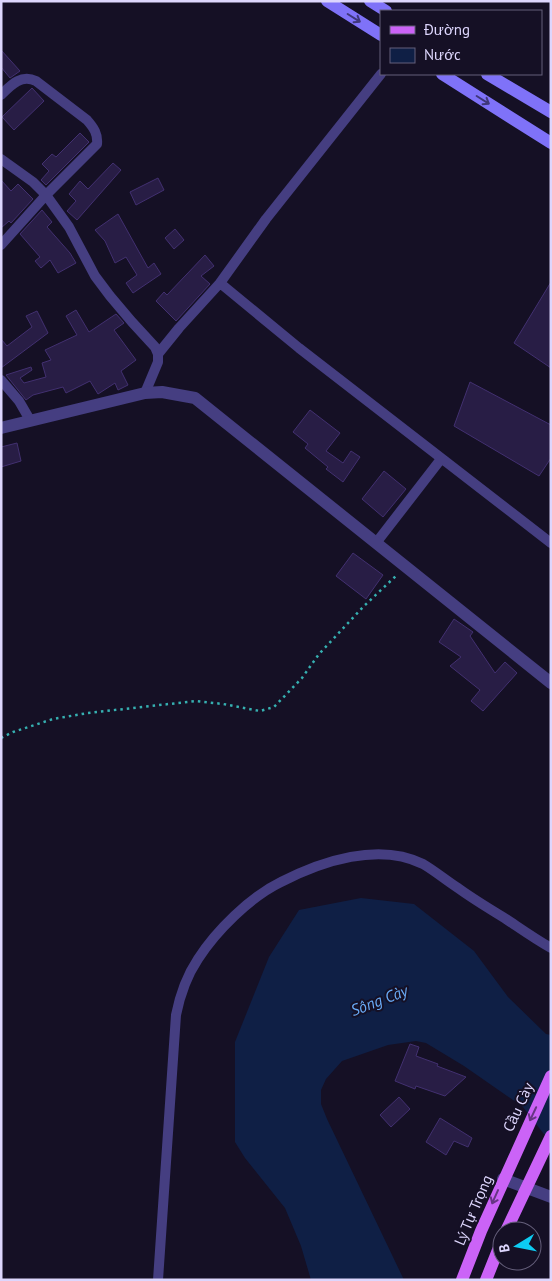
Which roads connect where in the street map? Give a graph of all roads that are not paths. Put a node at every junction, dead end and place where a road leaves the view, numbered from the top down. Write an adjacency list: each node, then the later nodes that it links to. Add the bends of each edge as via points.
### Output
1 (327, 1): 4 (main road, one-way to 4)
2 (370, 1): 3 (main road)
3 (384, 10)
4 (380, 34)
5 (380, 75): 14 (street)
6 (444, 75): 10 (main road, one-way to 10)
7 (489, 75): 9 (main road)
8 (1, 95): 12 (street, via 22,78 30,78 94,128 97,144)
9 (551, 112)
10 (551, 142)
11 (1, 159): 12 (street)
12 (46, 195): 13 (street); 15 (street, via 69,227 100,283 156,346)
13 (1, 245)
14 (220, 283): 15 (street); 20 (street)
15 (158, 354): 17 (street, via 158,362)
16 (1, 380): 18 (street)
17 (145, 393): 18 (street); 21 (street, via 162,392 196,398)
18 (30, 420): 19 (street)
19 (1, 428)
20 (440, 459): 21 (street); 22 (street)
21 (376, 543): 23 (street)
22 (551, 543)
23 (551, 683)
24 (551, 948): 33 (street, via 423,864 400,857 370,854 323,864 280,882 257,897 235,916 199,957 180,995)
25 (551, 1076): 27 (main road, Cầu Cày, one-way to 27)
26 (551, 1136): 29 (main road)
27 (515, 1153): 28 (main road, Lý Tự Trọng)
28 (503, 1179): 29 (street); 34 (main road, Lý Tự Trọng, one-way to 34)
29 (526, 1189): 30 (street); 31 (main road)
30 (551, 1197)
31 (511, 1221)
32 (492, 1265): 35 (main road)
33 (158, 1280)
34 (462, 1280)
35 (486, 1280)

